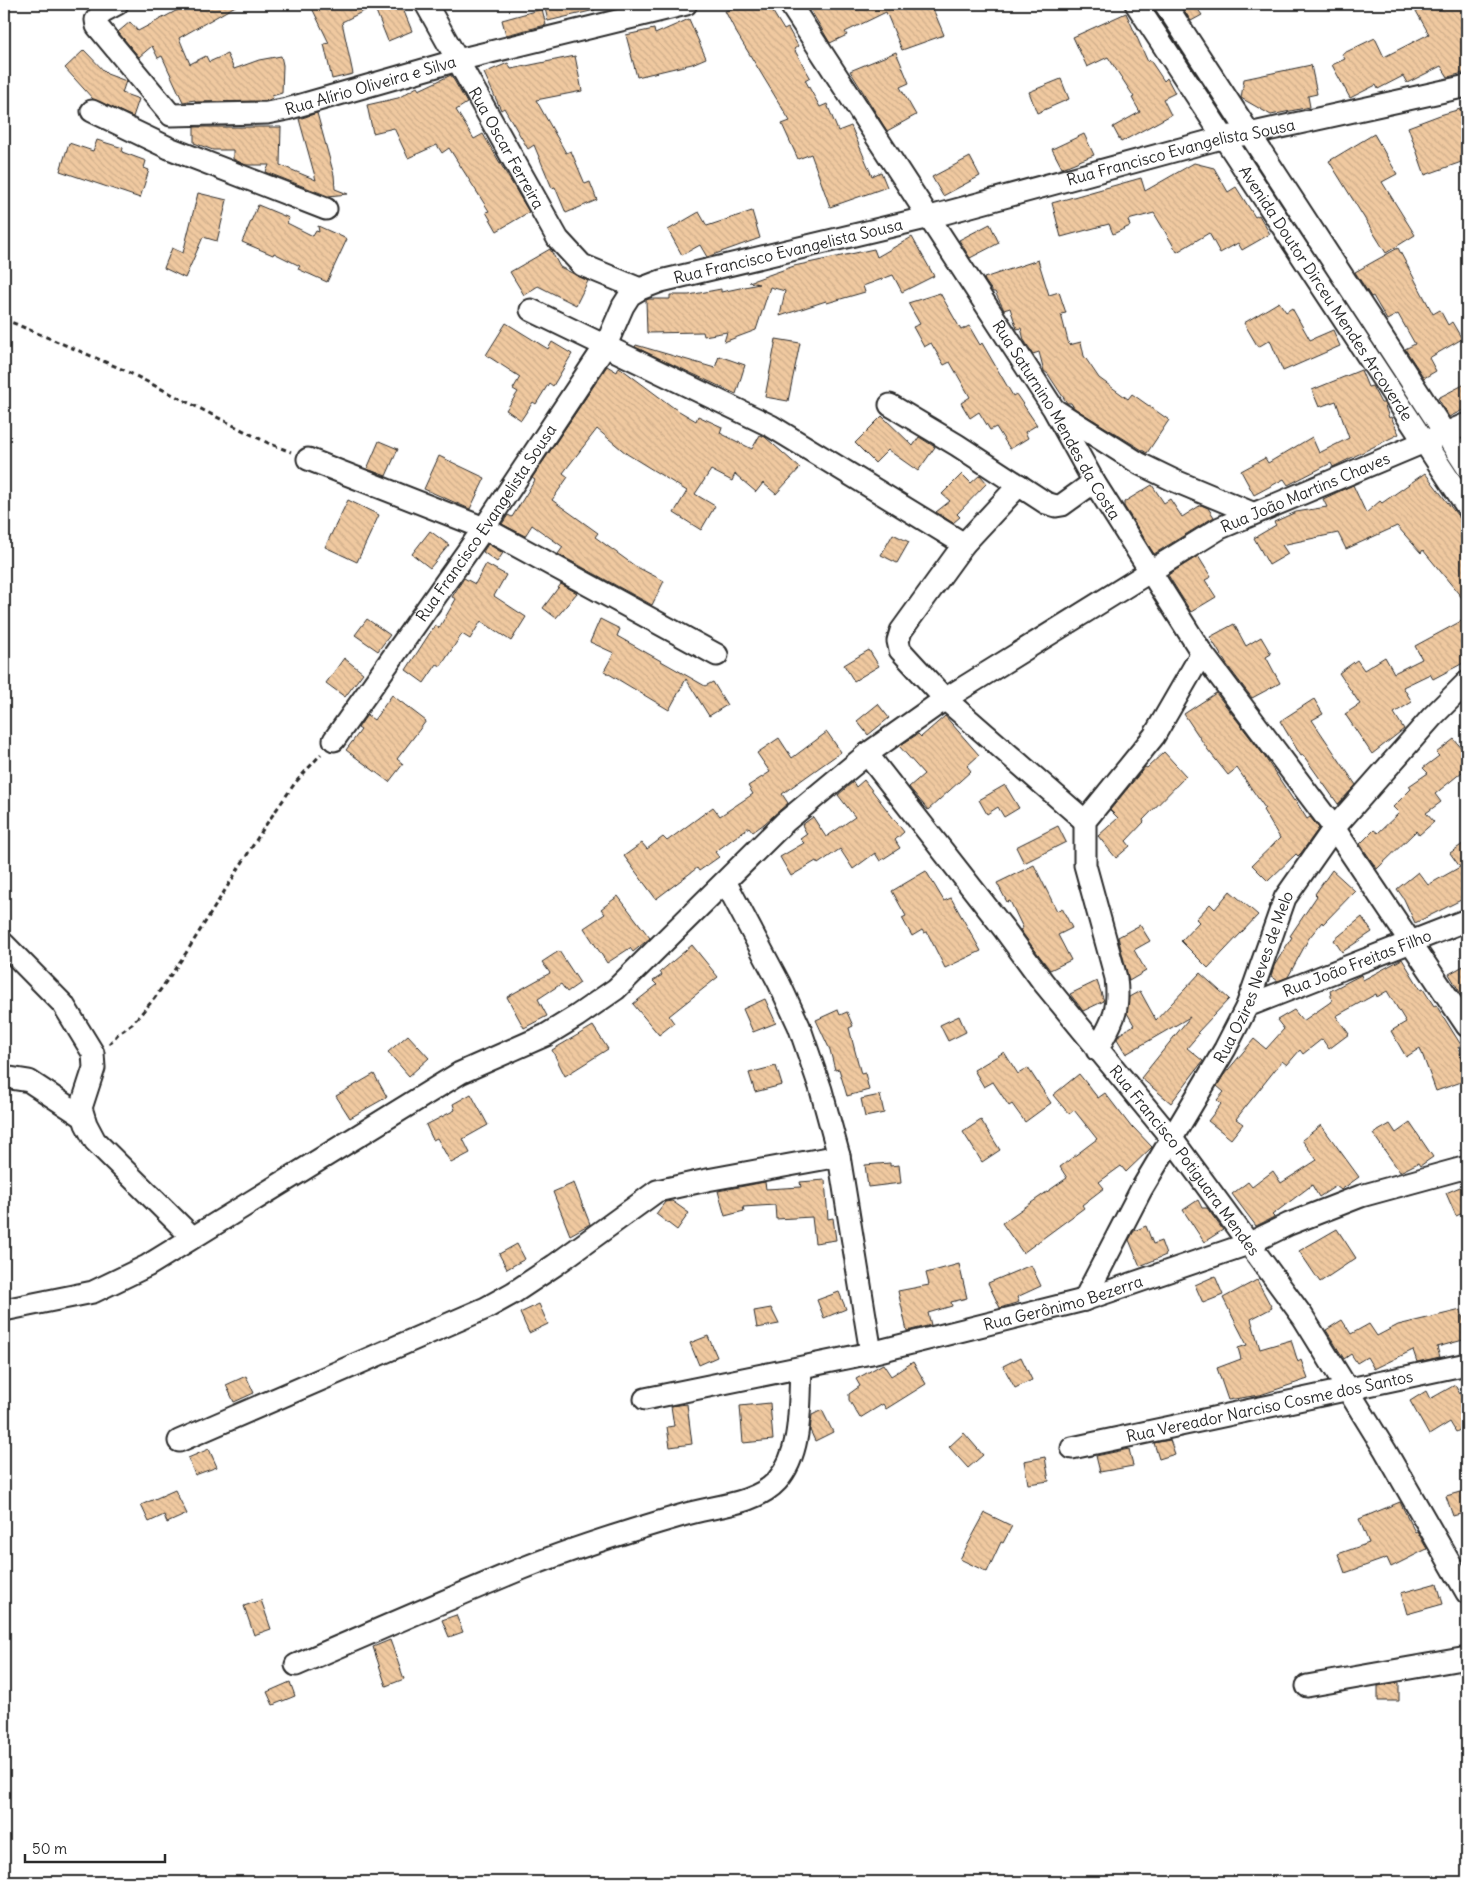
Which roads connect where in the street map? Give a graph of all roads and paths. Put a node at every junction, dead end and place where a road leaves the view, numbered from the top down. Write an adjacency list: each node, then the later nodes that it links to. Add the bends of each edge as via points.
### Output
1 (117, 4): 10 (street, via 102,12 96,20 100,32)
2 (426, 4): 7 (street, Rua Oscar Ferreira)
3 (686, 4): 7 (street, Rua Alírio Oliveira e Silva)
4 (790, 4): 15 (street, Rua Saturnino Mendes da Costa)
5 (1136, 4): 12 (street, Avenida Doutor Dirceu Mendes Arcoverde)
6 (1166, 4): 11 (street, Avenida Doutor Dirceu Mendes Arcoverde)
7 (458, 60): 10 (street, Rua Alírio Oliveira e Silva, via 268,113); 16 (street, Rua Oscar Ferreira, via 558,239 582,265)
8 (1467, 86): 11 (street, Rua Francisco Evangelista Sousa)
9 (92, 111): 13 (street)
10 (171, 114): 13 (street)
11 (1249, 134): 12 (street, Rua Francisco Evangelista Sousa); 23 (street, Avenida Doutor Dirceu Mendes Arcoverde)
12 (1224, 137): 15 (street, Rua Francisco Evangelista Sousa); 24 (street, Avenida Doutor Dirceu Mendes Arcoverde)
13 (169, 148): 14 (street)
14 (326, 209)
15 (930, 217): 16 (street, Rua Francisco Evangelista Sousa, via 661,281); 21 (street, Rua Saturnino Mendes da Costa)
16 (640, 289): 19 (street, Rua Francisco Evangelista Sousa, via 630,295 623,306)
17 (531, 310): 19 (street)
18 (4, 320): 25 (path, via 124,370 268,443)
19 (606, 345): 31 (street, Rua Francisco Evangelista Sousa); 32 (street, via 771,426)
20 (890, 405): 28 (street)
21 (1053, 408): 27 (street, Rua Saturnino Mendes da Costa); 30 (street, via 1140,464)
22 (1467, 424): 23 (street, Rua João Martins Chaves)
23 (1444, 433): 24 (street, Rua João Martins Chaves); 26 (street, Avenida Doutor Dirceu Mendes Arcoverde)
24 (1424, 442): 29 (street, Avenida Doutor Dirceu Mendes Arcoverde); 30 (street, Rua João Martins Chaves)
25 (308, 459): 31 (street)
26 (1467, 467)
27 (1094, 482): 28 (street, via 1068,502 1056,506); 33 (street, Rua Saturnino Mendes da Costa)
28 (1019, 485): 32 (street)
29 (1467, 507)
30 (1252, 513): 33 (street, Rua João Martins Chaves, via 1220,528)
31 (484, 528): 35 (street); 38 (street, Rua Francisco Evangelista Sousa)
32 (964, 544): 37 (street, via 901,631 898,641 900,650)
33 (1152, 572): 34 (street, Rua Saturnino Mendes da Costa); 37 (street, Rua João Martins Chaves)
34 (1202, 653): 40 (street, via 1154,736); 41 (street, Rua Saturnino Mendes da Costa)
35 (717, 655)
36 (1467, 682): 41 (street, Rua Ozires Neves de Melo)
37 (946, 699): 39 (street, Rua João Martins Chaves); 40 (street)
38 (334, 740): 49 (path, via 295,783 265,826 154,999 132,1024 114,1038)
39 (867, 754): 42 (street, Rua João Martins Chaves, via 785,822); 48 (street, Rua Francisco Potiguara Mendes)
40 (1085, 822): 48 (street, via 1085,865 1118,996 1114,1018)
41 (1334, 828): 44 (street, Rua Saturnino Mendes da Costa); 46 (street, Rua Ozires Neves de Melo, via 1285,898)
42 (726, 882): 53 (street, via 799,1026); 55 (street, Rua João Martins Chaves, via 616,989 577,1016 546,1035 460,1073)
43 (1467, 920): 44 (street, Rua João Freitas Filho)
44 (1411, 941): 46 (street, Rua João Freitas Filho); 47 (street, Rua Saturnino Mendes da Costa)
45 (4, 944): 49 (street, via 64,1004 93,1053)
46 (1247, 1006): 52 (street, Rua Ozires Neves de Melo)
47 (1467, 1026)
48 (1097, 1050): 52 (street, Rua Francisco Potiguara Mendes)
49 (94, 1068): 51 (street, via 81,1102)
50 (4, 1077): 51 (street, via 28,1081)
51 (82, 1116): 55 (street, via 96,1141)
52 (1172, 1139): 56 (street, Rua Francisco Potiguara Mendes); 57 (street, Rua Ozires Neves de Melo, via 1136,1198)
53 (839, 1156): 59 (street); 64 (street, via 657,1191 513,1294)
54 (1467, 1167): 56 (street, Rua Gerônimo Bezerra, via 1361,1196)
55 (192, 1237): 58 (street, Rua João Martins Chaves, via 147,1266 93,1292)
56 (1248, 1244): 57 (street, Rua Gerônimo Bezerra); 62 (street, Rua Francisco Potiguara Mendes, via 1302,1316)
57 (1084, 1300): 59 (street, Rua Gerônimo Bezerra)
58 (4, 1310)
59 (871, 1353): 61 (street, Rua Gerônimo Bezerra)
60 (1467, 1364): 62 (street, Rua Vereador Narciso Cosme dos Santos)
61 (800, 1368): 63 (street, Rua Gerônimo Bezerra); 68 (street, via 798,1427 790,1460 777,1481 760,1493 623,1533 523,1568)
62 (1349, 1390): 65 (street, Rua Vereador Narciso Cosme dos Santos); 66 (street, Rua Francisco Potiguara Mendes)
63 (645, 1399)
64 (179, 1441)
65 (1072, 1448)
66 (1467, 1593)
67 (1467, 1658): 69 (street)
68 (296, 1665)
69 (1308, 1686)

